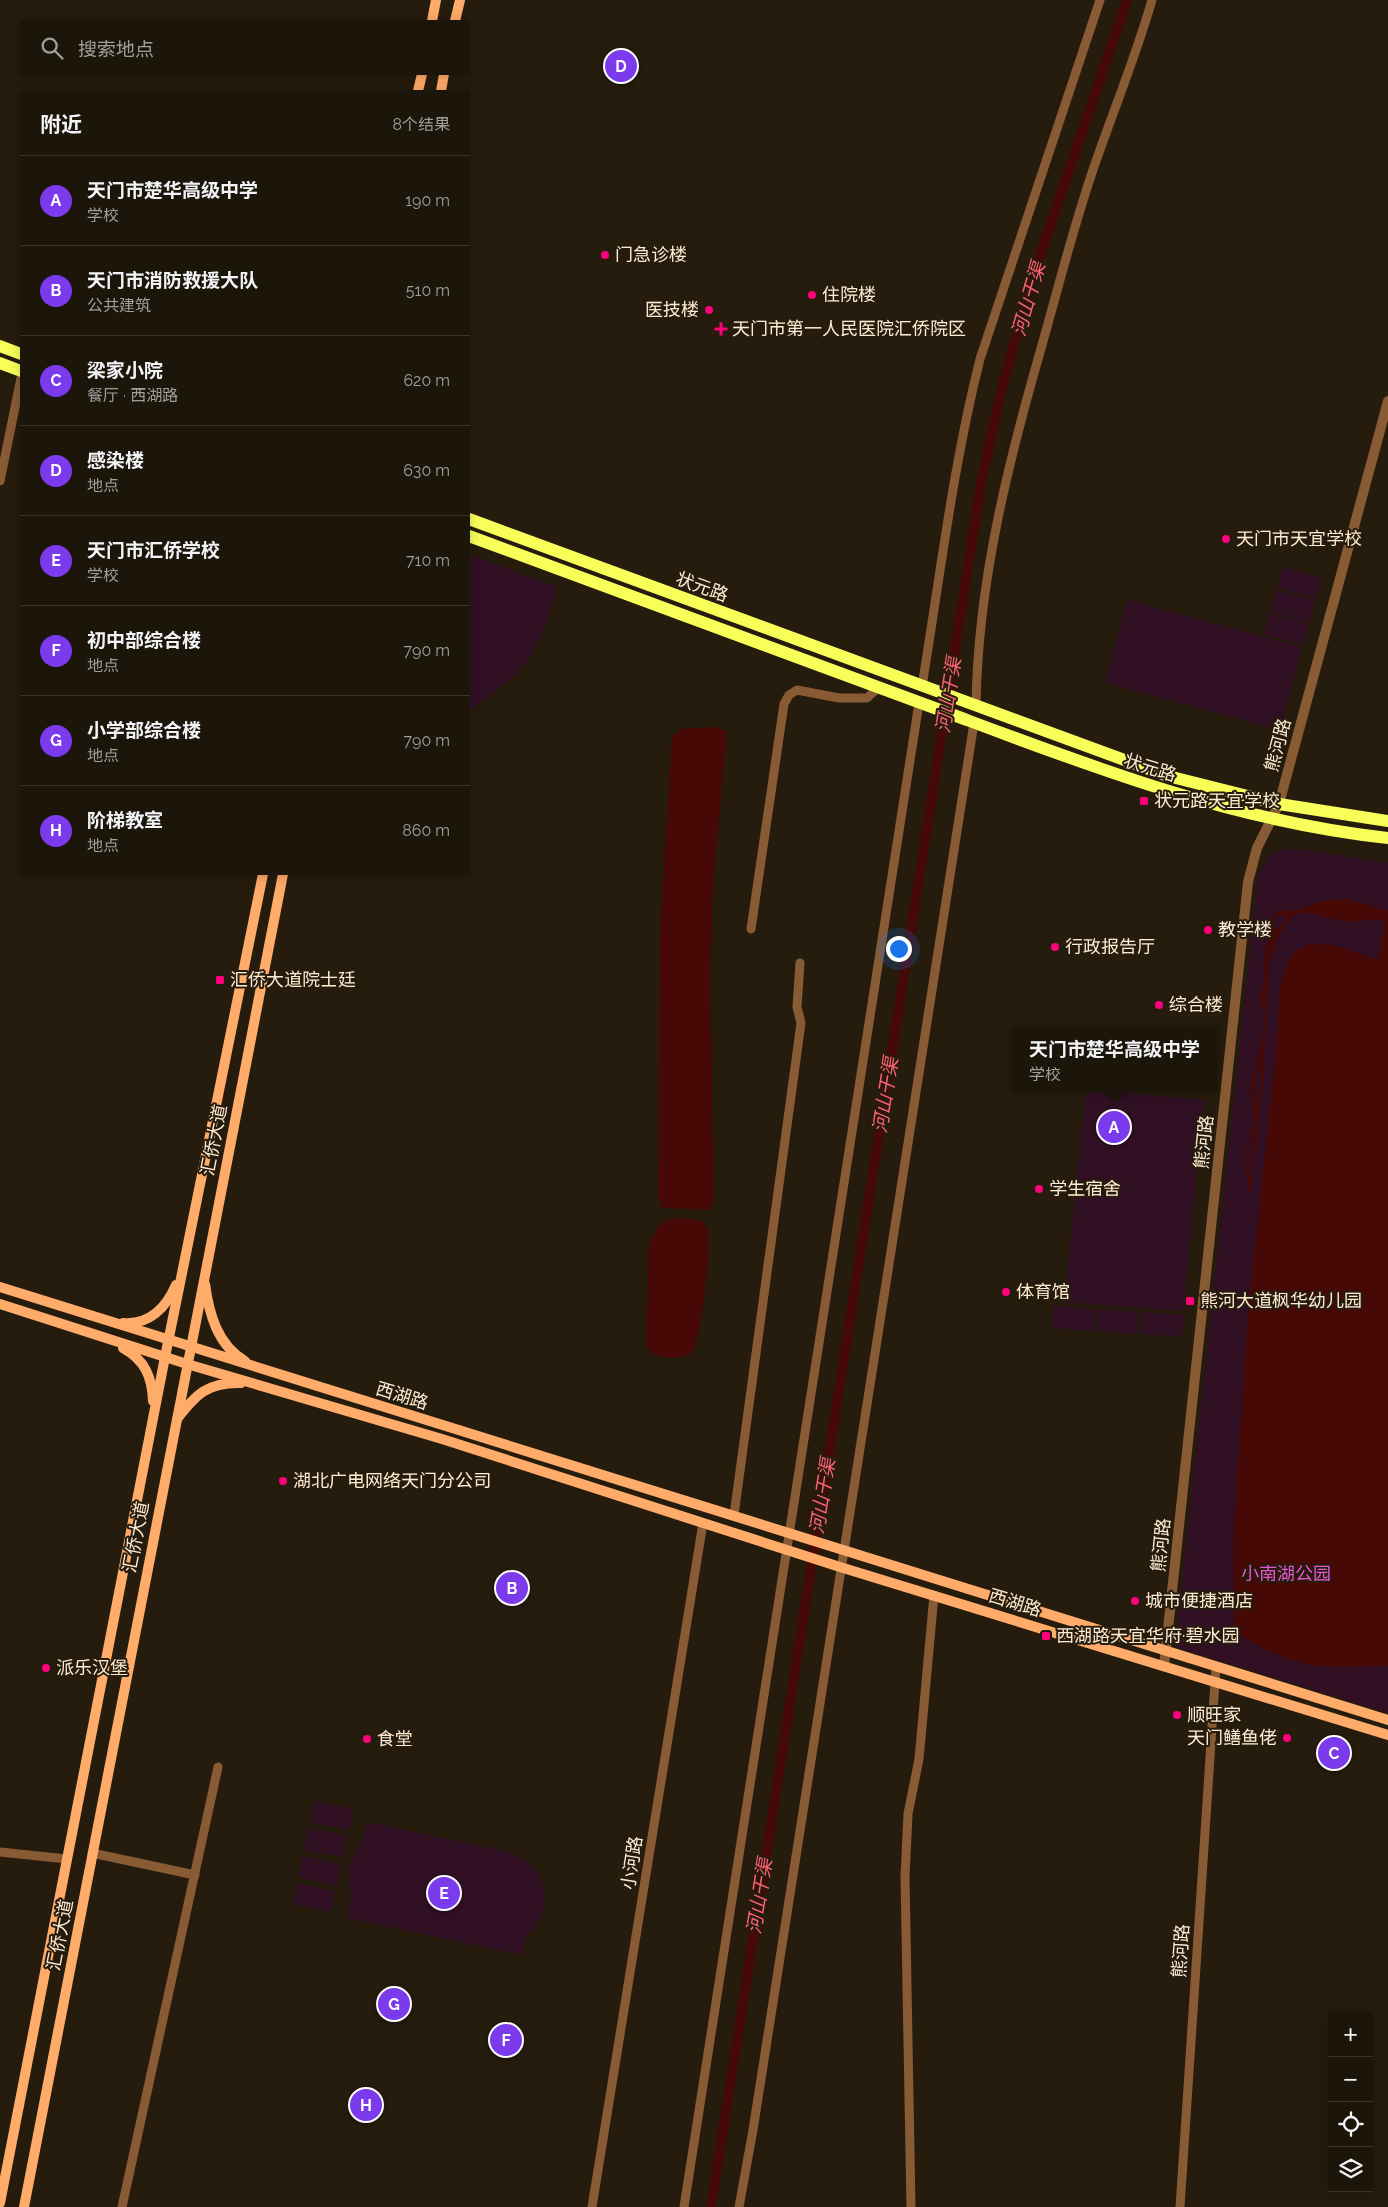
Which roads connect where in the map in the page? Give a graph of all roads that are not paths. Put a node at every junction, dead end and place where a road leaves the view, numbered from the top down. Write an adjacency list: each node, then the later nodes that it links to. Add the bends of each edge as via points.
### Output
1 (436, 0): 5 (main road)
2 (460, 0): 6 (main road)
3 (1100, 0): 20 (street, via 978,367 954,479)
4 (1152, 0): 23 (street, via 1137,53 1073,231 1017,431 996,526)
5 (432, 20)
6 (455, 20)
7 (422, 75): 9 (main road)
8 (444, 75): 10 (main road)
9 (418, 90)
10 (440, 90)
11 (0, 346): 12 (main road)
12 (20, 354)
13 (0, 363): 14 (main road)
14 (20, 371)
15 (20, 383): 17 (street)
16 (1388, 401): 25 (street, 熊河路)
17 (0, 481)
18 (470, 519): 20 (main road, 状元路)
19 (470, 536): 21 (main road, 状元路)
20 (923, 686): 23 (main road, 状元路)
21 (877, 689): 22 (main road, 状元路); 31 (street, via 867,698 839,698 797,690 784,704)
22 (919, 703): 24 (main road, 状元路); 49 (street)
23 (973, 704): 25 (main road, 状元路, via 1168,776)
24 (970, 722): 26 (main road, 状元路, via 1114,775 1194,800); 51 (street)
25 (1279, 804): 26 (street, 熊河路); 27 (main road, 状元路)
26 (1272, 819): 28 (main road, 状元路); 54 (street, 熊河路, via 1257,848 1248,882)
27 (1388, 821)
28 (1388, 838)
29 (263, 875): 33 (main road, 汇侨大道)
30 (283, 875): 34 (main road, 汇侨大道)
31 (751, 929)
32 (800, 963): 47 (street, via 797,1006 801,1023)
33 (183, 1271): 37 (main road, via 172,1295 158,1312 138,1323); 39 (main road, 汇侨大道)
34 (204, 1276): 40 (main road, 汇侨大道); 43 (main road, via 209,1310 220,1336 239,1357)
35 (0, 1288): 37 (main road, 西湖路)
36 (0, 1304): 38 (main road, 西湖路)
37 (108, 1321): 39 (main road, 西湖路)
38 (102, 1337): 41 (main road, 西湖路); 45 (main road, via 134,1353 146,1368 153,1391)
39 (168, 1340): 40 (main road, 西湖路); 41 (main road, 汇侨大道)
40 (190, 1347): 42 (main road, 汇侨大道); 43 (main road, 西湖路)
41 (165, 1357): 42 (main road, 西湖路); 45 (main road, 汇侨大道)
42 (186, 1364): 44 (main road, 西湖路); 46 (main road, 汇侨大道)
43 (259, 1368): 47 (main road, 西湖路)
44 (254, 1384): 46 (main road, via 210,1387 199,1393); 48 (main road, 西湖路)
45 (154, 1416): 63 (main road, 汇侨大道)
46 (175, 1422): 62 (main road, 汇侨大道)
47 (734, 1516): 49 (main road, 西湖路)
48 (704, 1523): 50 (main road, 西湖路); 68 (street, 小河路)
49 (792, 1534): 50 (street); 51 (main road, 西湖路)
50 (789, 1549): 52 (main road, 西湖路); 69 (street)
51 (840, 1550): 52 (street); 54 (main road, 西湖路)
52 (837, 1565): 53 (main road, 西湖路); 70 (street)
53 (934, 1595): 55 (main road, 西湖路); 71 (street, via 919,1759 908,1814 905,1876)
54 (1166, 1652): 55 (street, 熊河路); 56 (main road, 西湖路)
55 (1164, 1666): 57 (main road, 西湖路)
56 (1216, 1667): 57 (street, 熊河路); 58 (main road, 西湖路)
57 (1215, 1682): 59 (main road, 西湖路); 72 (street, 熊河路)
58 (1388, 1720)
59 (1388, 1735)
60 (218, 1767): 64 (street)
61 (0, 1852): 63 (street)
62 (92, 1853): 64 (street); 66 (main road, 汇侨大道)
63 (67, 1859): 65 (main road, 汇侨大道)
64 (195, 1875): 67 (street)
65 (0, 2202)
66 (24, 2207)
67 (122, 2207)
68 (592, 2207)
69 (684, 2207)
70 (739, 2207)
71 (911, 2207)
72 (1180, 2207)

